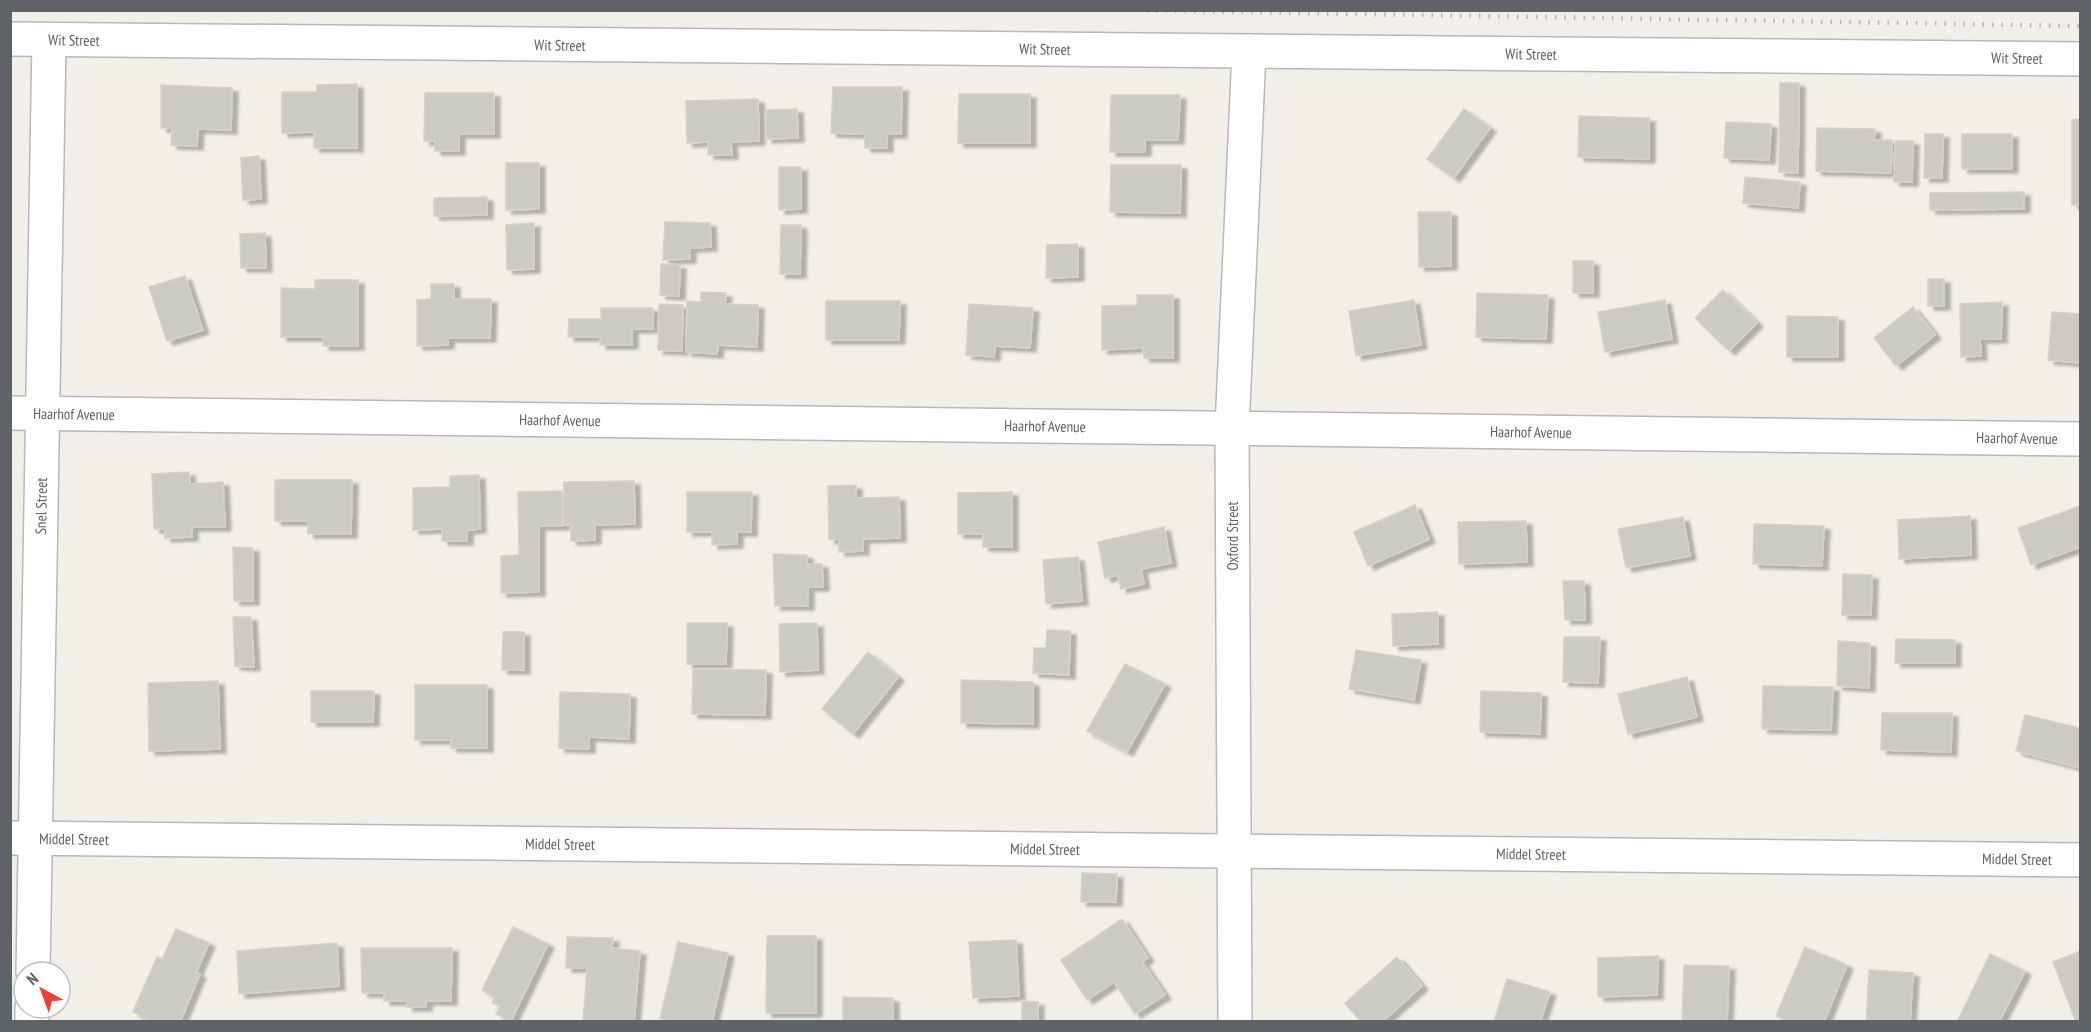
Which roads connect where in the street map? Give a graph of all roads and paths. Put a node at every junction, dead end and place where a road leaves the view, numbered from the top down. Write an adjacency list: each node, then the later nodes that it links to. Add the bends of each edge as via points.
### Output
1 (10, 39): 2 (street, Wit Street)
2 (49, 40): 3 (street, Wit Street); 6 (street, Snel Street)
3 (1249, 51): 4 (street, Wit Street); 7 (street, Oxford Street)
4 (2080, 59)
5 (10, 413): 6 (street, Haarhof Avenue)
6 (43, 414): 7 (street, Haarhof Avenue); 9 (street, Snel Street)
7 (1232, 429): 8 (street, Haarhof Avenue); 10 (street, Oxford Street)
8 (2080, 439)
9 (23, 838): 10 (street, Middel Street); 12 (street, Snel Street)
10 (1233, 851): 11 (street, Middel Street); 13 (street, Oxford Street)
11 (2080, 860)
12 (32, 960)
13 (1235, 1022)

